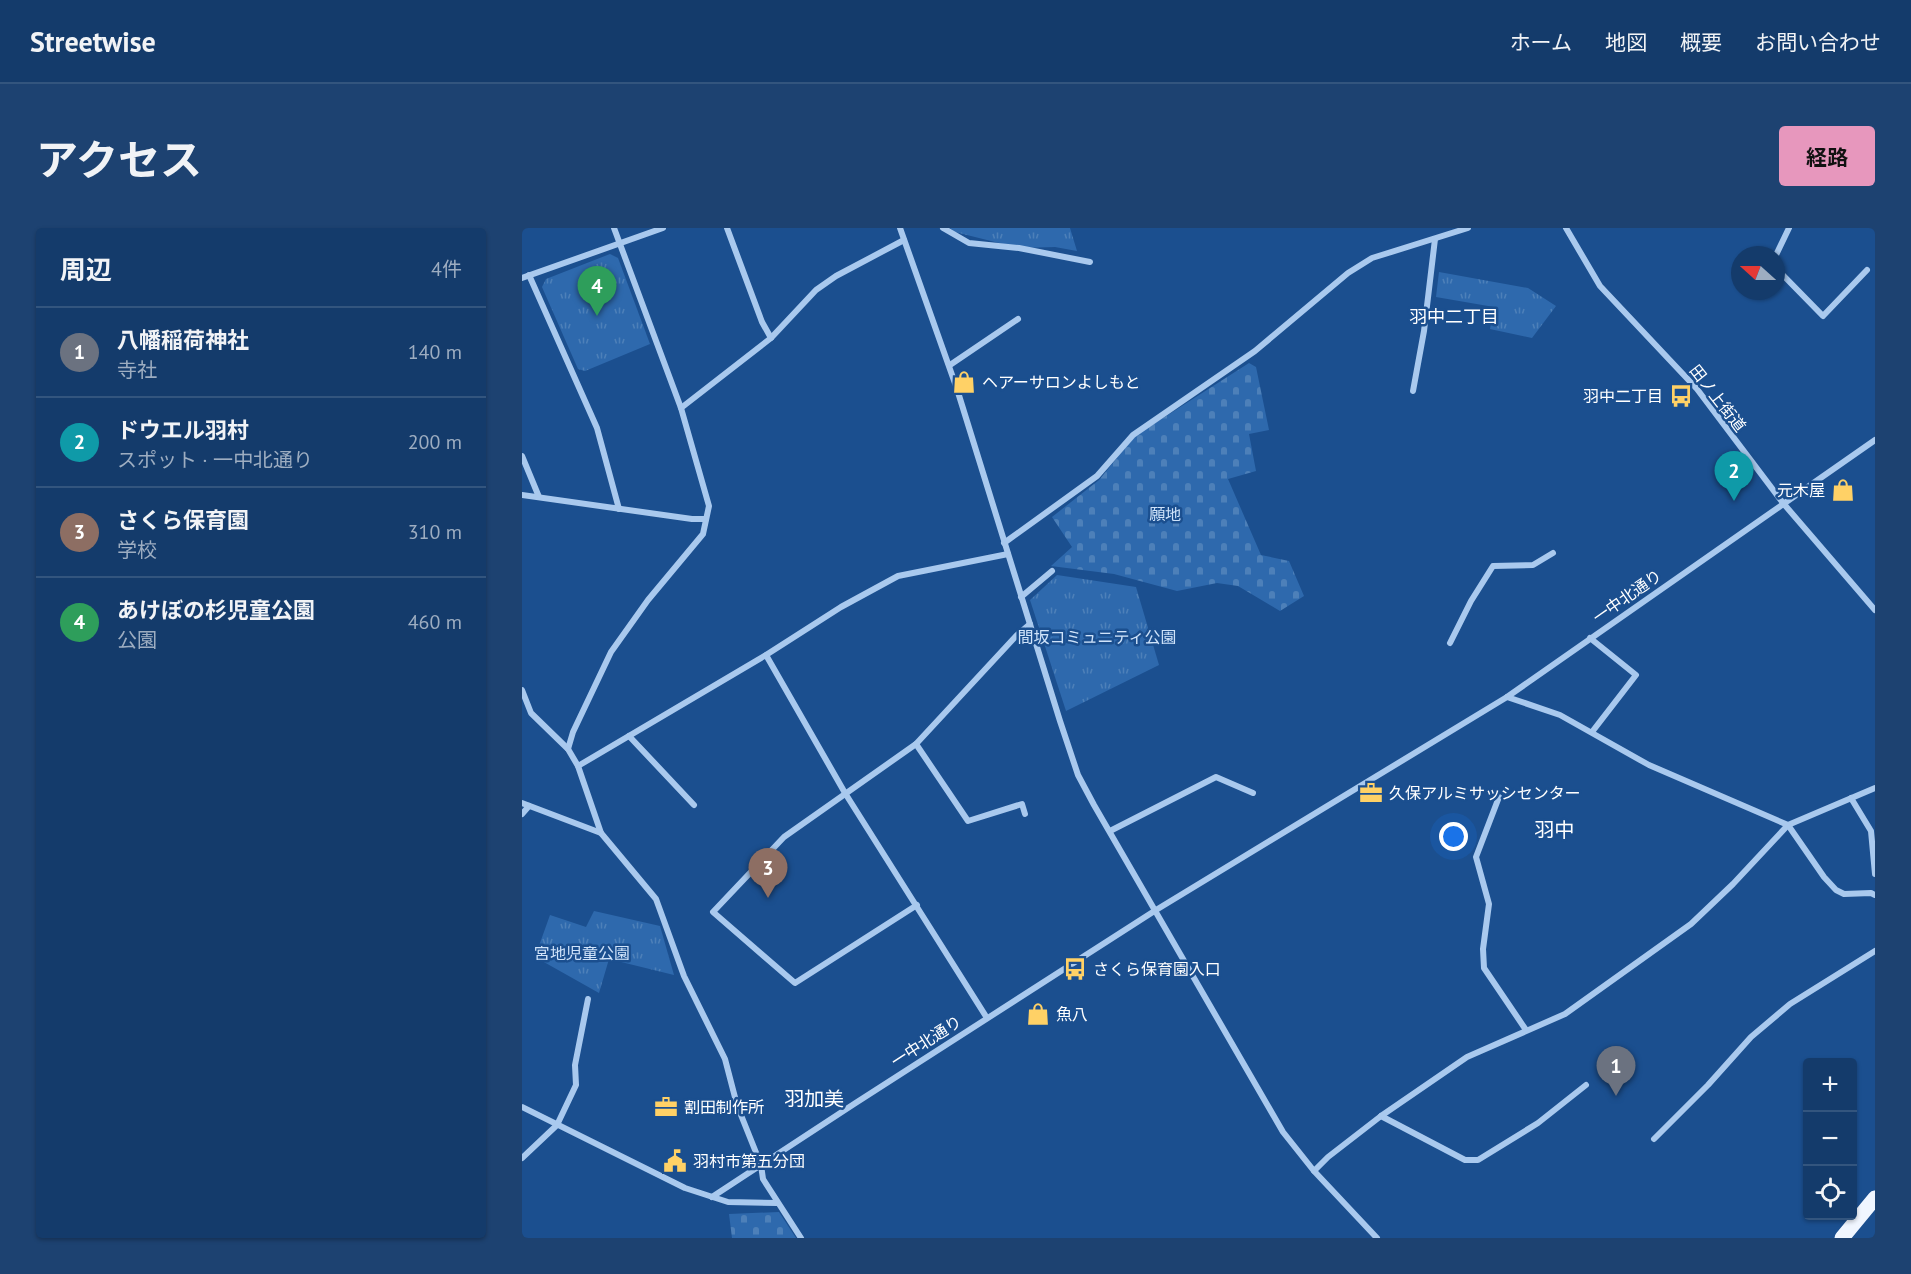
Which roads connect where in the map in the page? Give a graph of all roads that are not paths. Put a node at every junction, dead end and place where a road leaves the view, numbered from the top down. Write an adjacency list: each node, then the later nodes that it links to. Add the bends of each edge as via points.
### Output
1 (614, 228): 11 (street)
2 (663, 228): 11 (street)
3 (727, 228): 19 (street)
4 (900, 228): 10 (street)
5 (943, 228): 13 (street, via 969,243)
6 (1468, 228): 9 (street)
7 (1566, 228): 27 (street, 田ノ上街道, via 1600,286 1697,389)
8 (1789, 228): 12 (street)
9 (1435, 239): 21 (street); 30 (street, via 1372,258 1348,273 1255,351 1133,435 1097,476)
10 (904, 240): 19 (street, via 816,290); 20 (street)
11 (620, 244): 15 (street); 22 (street)
12 (1780, 246)
13 (1090, 262)
14 (1867, 270): 16 (street, via 1823,316)
15 (530, 275): 17 (street); 28 (street, via 597,428)
16 (1785, 277)
17 (522, 278)
18 (1018, 319): 20 (street)
19 (771, 338): 22 (street)
20 (950, 365): 30 (street)
21 (1413, 391)
22 (681, 408): 29 (street, via 709,506)
23 (1875, 440): 27 (street, 一中北通り)
24 (522, 456): 26 (street)
25 (522, 495): 26 (street)
26 (539, 497): 28 (street)
27 (1783, 503): 35 (street, 田ノ上街道); 37 (street, 一中北通り)
28 (619, 509): 29 (street)
29 (706, 519): 45 (street, via 703,534 611,652)
30 (1004, 543): 32 (street)
31 (1553, 553): 38 (street, via 1533,565 1492,566)
32 (1008, 554): 34 (street); 39 (street, via 898,576)
33 (1052, 571): 34 (street)
34 (1021, 597): 36 (street)
35 (1875, 610)
36 (1030, 624): 44 (street); 57 (street, via 1078,775)
37 (1590, 638): 41 (street, 一中北通り); 42 (street, via 1636,675)
38 (1450, 644)
39 (766, 655): 43 (street); 48 (street)
40 (522, 690): 45 (street, via 531,712)
41 (1507, 697): 42 (street, via 1560,715); 62 (street, 一中北通り)
42 (1592, 732): 56 (street, via 1649,765)
43 (629, 736): 46 (street); 53 (street)
44 (916, 744): 48 (street); 55 (street, via 968,821 1022,804)
45 (568, 749): 46 (street)
46 (578, 766): 58 (street)
47 (1875, 788): 51 (street)
48 (845, 793): 61 (street); 61 (street, via 784,837 713,912 795,983)
49 (1253, 793): 57 (street, via 1216,777)
50 (1499, 797): 66 (street, via 1476,857 1489,904 1484,968)
51 (1851, 798): 56 (street); 59 (street, via 1870,831)
52 (525, 804): 54 (street); 58 (street)
53 (694, 805)
54 (522, 814)
55 (1025, 814)
56 (1788, 825): 60 (street, via 1836,890); 66 (street, via 1691,924 1564,1014)
57 (1110, 831): 62 (street)
58 (601, 833): 73 (street, via 656,899 684,976 725,1059 737,1106)
59 (1875, 874)
60 (1875, 895)
61 (917, 905): 65 (street)
62 (1156, 910): 65 (street, 一中北通り); 74 (street, via 1283,1132)
63 (1875, 951): 71 (street, via 1790,1004 1750,1037)
64 (588, 999): 70 (street, via 575,1065 576,1085)
65 (987, 1018): 73 (street, 一中北通り)
66 (1526, 1030): 69 (street, via 1467,1057)
67 (1587, 1085): 69 (street, via 1538,1123 1478,1160 1465,1160)
68 (522, 1107): 70 (street)
69 (1381, 1116): 74 (street)
70 (557, 1125): 72 (street); 75 (street, via 685,1188)
71 (1654, 1139)
72 (522, 1158)
73 (761, 1165): 75 (street, 一中北通り); 77 (street, via 763,1179)
74 (1314, 1171): 79 (street)
75 (712, 1197): 77 (street, via 728,1202)
76 (1875, 1198): 80 (main road)
77 (777, 1203): 78 (street)
78 (801, 1238)
79 (1377, 1238)
80 (1842, 1238)

